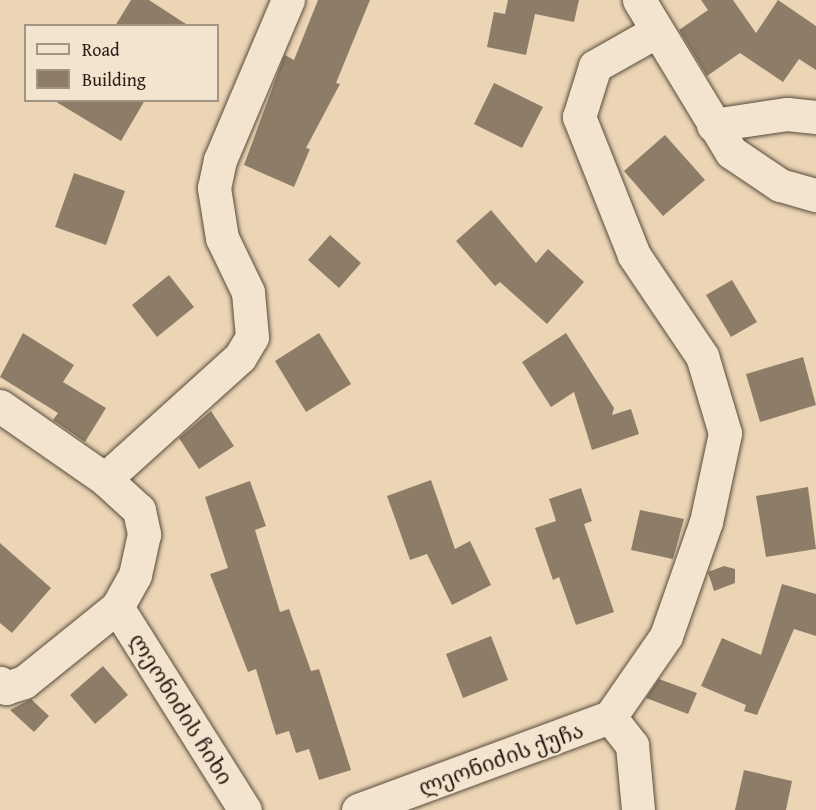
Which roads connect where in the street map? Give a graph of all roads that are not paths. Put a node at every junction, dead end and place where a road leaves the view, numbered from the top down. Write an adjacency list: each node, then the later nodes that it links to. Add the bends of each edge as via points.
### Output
1 (288, 0): 8 (street, via 220,160 214,188 222,238 249,292 252,337 240,357)
2 (639, 0): 3 (street)
3 (655, 32): 5 (street); 11 (street, ლეონიძის ქუჩა, via 595,66 579,117 634,255 702,356 725,433 706,522 666,636)
4 (816, 117): 5 (street, via 787,114)
5 (713, 125): 6 (street, via 731,152 760,172 780,185)
6 (816, 195)
7 (0, 406): 8 (street)
8 (105, 479): 9 (street, via 139,510 144,534 135,575)
9 (117, 607): 10 (street, via 24,682 6,688); 12 (street, ლეონიძის ჩიხი)
10 (0, 683)
11 (610, 717): 13 (street, ლეონიძის ქუჩა); 14 (street, ლეონიძის ქუჩა, via 632,745)
12 (245, 810)
13 (358, 810)
14 (638, 810)

